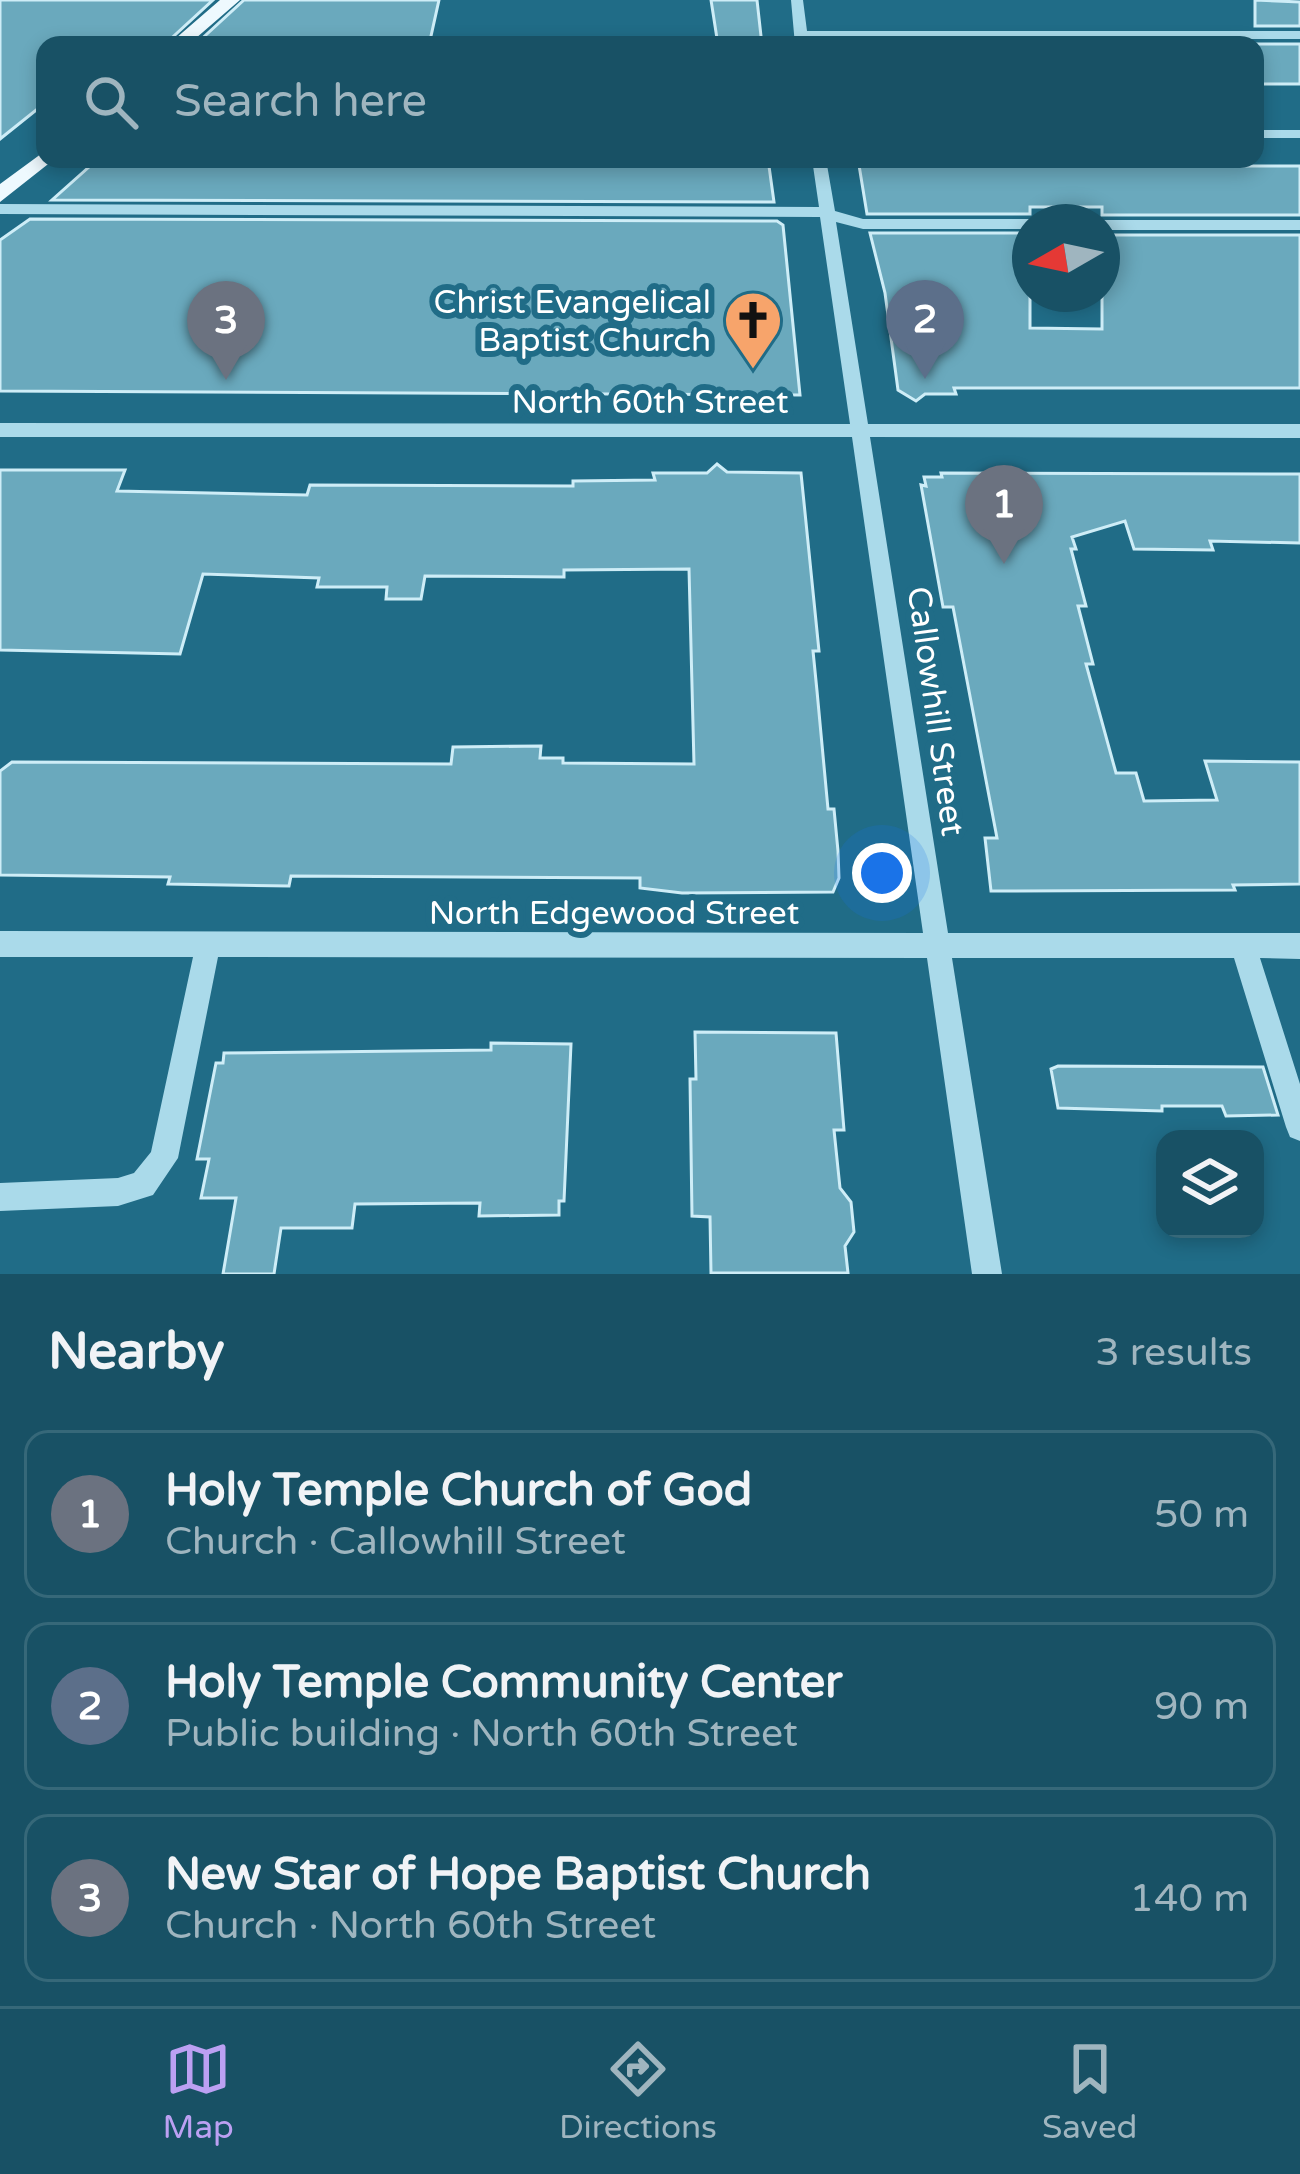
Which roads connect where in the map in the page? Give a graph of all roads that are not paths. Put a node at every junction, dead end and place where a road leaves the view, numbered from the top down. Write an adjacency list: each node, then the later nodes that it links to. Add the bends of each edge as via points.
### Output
1 (231, 0): 4 (main road)
2 (796, 0): 5 (street)
3 (1300, 35): 6 (street)
4 (188, 36)
5 (800, 36)
6 (1200, 36)
7 (1264, 134): 8 (street)
8 (1300, 134)
9 (36, 165): 11 (main road)
10 (820, 168): 13 (street, Callowhill Street)
11 (0, 195)
12 (0, 209): 13 (street)
13 (827, 212): 14 (street, via 863,224); 18 (street, Callowhill Street)
14 (1012, 224)
15 (1120, 224): 16 (street)
16 (1300, 225)
17 (0, 430): 18 (street, North 60th Street)
18 (862, 431): 19 (street, North 60th Street); 22 (street, Callowhill Street)
19 (1300, 431)
20 (0, 944): 21 (street, North Edgewood Street)
21 (208, 944): 22 (street, North Edgewood Street); 26 (street, via 164,1158 143,1185)
22 (938, 946): 23 (street, North Edgewood Street); 27 (street, Callowhill Street)
23 (1244, 946): 24 (street, North Edgewood Street); 25 (street)
24 (1300, 946)
25 (1300, 1127)
26 (0, 1197)
27 (987, 1274)

